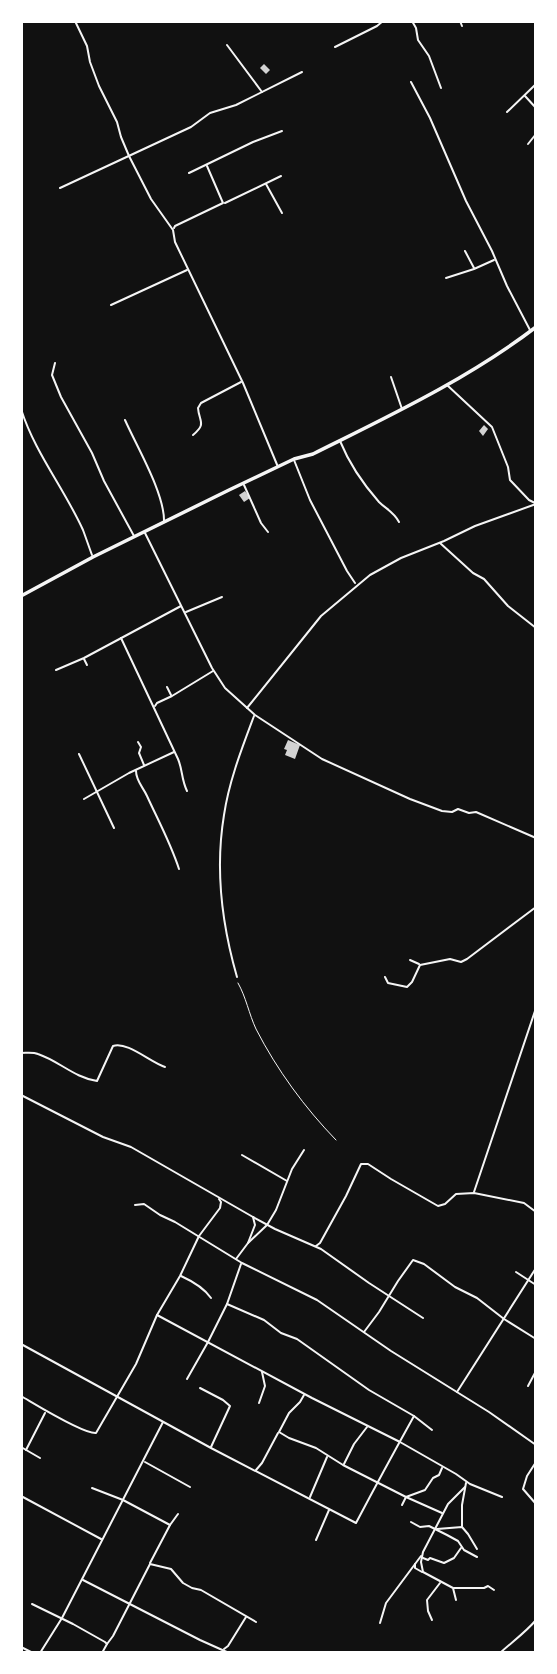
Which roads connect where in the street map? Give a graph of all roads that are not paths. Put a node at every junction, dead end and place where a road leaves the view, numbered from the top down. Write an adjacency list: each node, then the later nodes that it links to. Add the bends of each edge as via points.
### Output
1 (75, 21): 19 (street)
2 (383, 21): 7 (street)
3 (412, 21): 11 (street)
4 (460, 21): 5 (street)
5 (462, 26)
6 (227, 46): 12 (street)
7 (335, 47)
8 (302, 72): 12 (street)
9 (411, 82): 29 (street)
10 (536, 84): 13 (street)
11 (441, 88)
12 (262, 92): 19 (street, via 210,113)
13 (524, 95): 14 (street); 15 (street)
14 (536, 108)
15 (507, 111)
16 (282, 131): 20 (street)
17 (536, 134): 18 (street)
18 (528, 144)
19 (130, 156): 24 (street); 27 (street)
20 (206, 165): 21 (street); 25 (street)
21 (188, 173)
22 (281, 176): 23 (street)
23 (265, 183): 25 (street); 26 (street)
24 (60, 188)
25 (223, 203): 27 (street)
26 (282, 213)
27 (173, 230): 30 (street)
28 (465, 251): 31 (street)
29 (495, 259): 31 (street); 35 (street)
30 (188, 269): 33 (street); 38 (street)
31 (474, 269): 32 (street)
32 (446, 278)
33 (111, 305)
34 (536, 327): 35 (highway)
35 (530, 331): 39 (highway)
36 (55, 363): 53 (street, via 52,375 61,397)
37 (391, 377): 41 (street)
38 (242, 381): 43 (street, via 201,403 202,423); 46 (street)
39 (447, 385): 41 (highway); 48 (street, via 492,427 510,480)
40 (21, 409): 55 (street)
41 (402, 409): 44 (highway)
42 (125, 420): 50 (street, via 158,494)
43 (193, 435)
44 (340, 440): 45 (highway); 49 (street, via 366,486)
45 (294, 459): 46 (highway); 56 (street, via 310,500)
46 (278, 467): 47 (highway)
47 (243, 484): 50 (highway); 51 (street)
48 (536, 504): 54 (street)
49 (399, 522)
50 (164, 523): 52 (highway)
51 (268, 532)
52 (145, 533): 53 (highway); 59 (street)
53 (134, 537): 55 (highway)
54 (439, 542): 56 (street, via 384,566); 61 (street)
55 (93, 557): 57 (highway)
56 (356, 585): 70 (street, via 321,616)
57 (21, 596)
58 (222, 597): 60 (street)
59 (181, 606): 60 (street); 62 (street)
60 (185, 612): 66 (street)
61 (536, 628)
62 (121, 638): 63 (street); 69 (street)
63 (84, 658): 64 (street); 65 (street)
64 (86, 665)
65 (56, 670)
66 (213, 670): 68 (street); 70 (street)
67 (166, 687): 68 (street)
68 (172, 696): 69 (street)
69 (155, 707): 73 (street)
70 (247, 708): 71 (street)
71 (255, 715): 81 (street, via 322,759 411,799 442,811 476,812); 87 (street, via 223,815 221,905)
72 (138, 742): 75 (street)
73 (175, 751): 75 (street); 77 (street)
74 (79, 754): 78 (street)
75 (144, 766): 76 (street)
76 (136, 771): 78 (street); 82 (street)
77 (187, 791)
78 (97, 792): 79 (street); 80 (street)
79 (84, 799)
80 (114, 828)
81 (536, 838)
82 (179, 869)
83 (536, 907): 85 (street, via 461,962 450,959)
84 (410, 960): 85 (street)
85 (420, 965): 86 (street, via 407,987 388,983)
86 (385, 977)
87 (237, 979)
88 (536, 1008): 96 (street)
89 (21, 1054): 90 (street, via 36,1053 95,1081 116,1044)
90 (165, 1067)
91 (23, 1096): 92 (street); 97 (street, via 131,1147)
92 (21, 1103)
93 (304, 1150): 95 (street)
94 (242, 1155): 95 (street)
95 (288, 1181): 101 (street)
96 (474, 1193): 99 (street, via 524,1203); 104 (street, via 456,1194 438,1206 361,1164)
97 (219, 1199): 100 (street); 102 (street, via 220,1208)
98 (135, 1205): 102 (street, via 144,1204)
99 (536, 1212)
100 (253, 1217): 101 (street); 103 (street)
101 (267, 1225): 103 (street); 104 (street)
102 (199, 1236): 105 (street); 109 (street)
103 (248, 1243): 105 (street)
104 (316, 1246): 112 (street)
105 (236, 1259): 106 (street)
106 (242, 1263): 114 (street); 118 (street, via 305,1293)
107 (536, 1268): 110 (street)
108 (516, 1272): 110 (street)
109 (180, 1276): 113 (street); 115 (street)
110 (528, 1280): 111 (street); 117 (street)
111 (536, 1285)
112 (389, 1297): 116 (street); 117 (street, via 413,1260); 118 (street)
113 (211, 1298)
114 (228, 1304): 120 (street); 133 (street, via 296,1339)
115 (157, 1315): 120 (street); 130 (street)
116 (423, 1318)
117 (504, 1318): 119 (street); 127 (street)
118 (363, 1332): 127 (street)
119 (536, 1339)
120 (208, 1342): 122 (street); 124 (street)
121 (22, 1346): 130 (street)
122 (262, 1371): 128 (street); 131 (street, via 265,1386)
123 (536, 1371): 125 (street)
124 (187, 1378)
125 (528, 1387)
126 (200, 1388): 141 (street, via 230,1406)
127 (457, 1393): 139 (street)
128 (304, 1394): 135 (street); 137 (street)
129 (21, 1396): 132 (street)
130 (117, 1398): 132 (street, via 94,1434); 134 (street)
131 (259, 1403)
132 (46, 1412): 142 (street)
133 (414, 1416): 136 (street); 138 (street)
134 (163, 1422): 141 (street); 145 (street)
135 (367, 1427): 138 (street); 147 (street)
136 (432, 1430)
137 (278, 1432): 143 (street); 149 (street)
138 (400, 1442): 148 (street); 150 (street)
139 (536, 1445)
140 (21, 1447): 142 (street)
141 (211, 1448): 149 (street)
142 (26, 1450): 144 (street)
143 (327, 1456): 147 (street); 158 (street)
144 (40, 1458)
145 (144, 1461): 152 (street); 161 (street)
146 (536, 1462): 159 (street, via 523,1489)
147 (343, 1465): 150 (street)
148 (442, 1468): 151 (street); 156 (street, via 425,1490)
149 (256, 1471): 158 (street)
150 (377, 1482): 156 (street); 164 (street, via 356,1522)
151 (467, 1482): 154 (street); 157 (street)
152 (190, 1487)
153 (92, 1488): 161 (street)
154 (465, 1488): 166 (street); 169 (street)
155 (21, 1496): 171 (street)
156 (406, 1497): 163 (street); 166 (street)
157 (502, 1497)
158 (309, 1498): 164 (street)
159 (531, 1498): 160 (street); 162 (street)
160 (536, 1499)
161 (123, 1500): 168 (street); 171 (street)
162 (536, 1504)
163 (402, 1505)
164 (329, 1509): 172 (street)
165 (178, 1514): 168 (street)
166 (443, 1514): 170 (street)
167 (411, 1522): 170 (street)
168 (170, 1525): 179 (street)
169 (462, 1527): 170 (street); 174 (street)
170 (435, 1529): 173 (street); 175 (street)
171 (102, 1539): 181 (street)
172 (316, 1540)
173 (463, 1547): 176 (street, via 444,1563); 177 (street)
174 (477, 1549)
175 (423, 1552): 176 (street); 178 (street)
176 (422, 1557): 180 (street)
177 (477, 1557)
178 (416, 1563): 180 (street, via 415,1568); 193 (street, via 386,1603)
179 (150, 1564): 187 (street); 188 (street, via 171,1569 183,1583)
180 (423, 1572): 182 (street)
181 (82, 1579): 187 (street); 189 (street)
182 (441, 1582): 183 (street); 190 (street, via 427,1600)
183 (453, 1588): 184 (street, via 488,1586); 185 (street)
184 (495, 1590)
185 (456, 1600)
186 (32, 1604): 189 (street)
187 (129, 1604): 194 (street); 196 (street)
188 (246, 1617): 192 (street); 196 (street)
189 (62, 1618): 194 (street); 198 (street)
190 (432, 1620)
191 (536, 1620): 201 (street)
192 (256, 1622)
193 (380, 1623)
194 (107, 1644): 199 (street)
195 (21, 1647): 197 (street)
196 (223, 1649): 200 (street)
197 (33, 1653)
198 (40, 1653)
199 (102, 1653)
200 (229, 1653)
201 (500, 1653)

